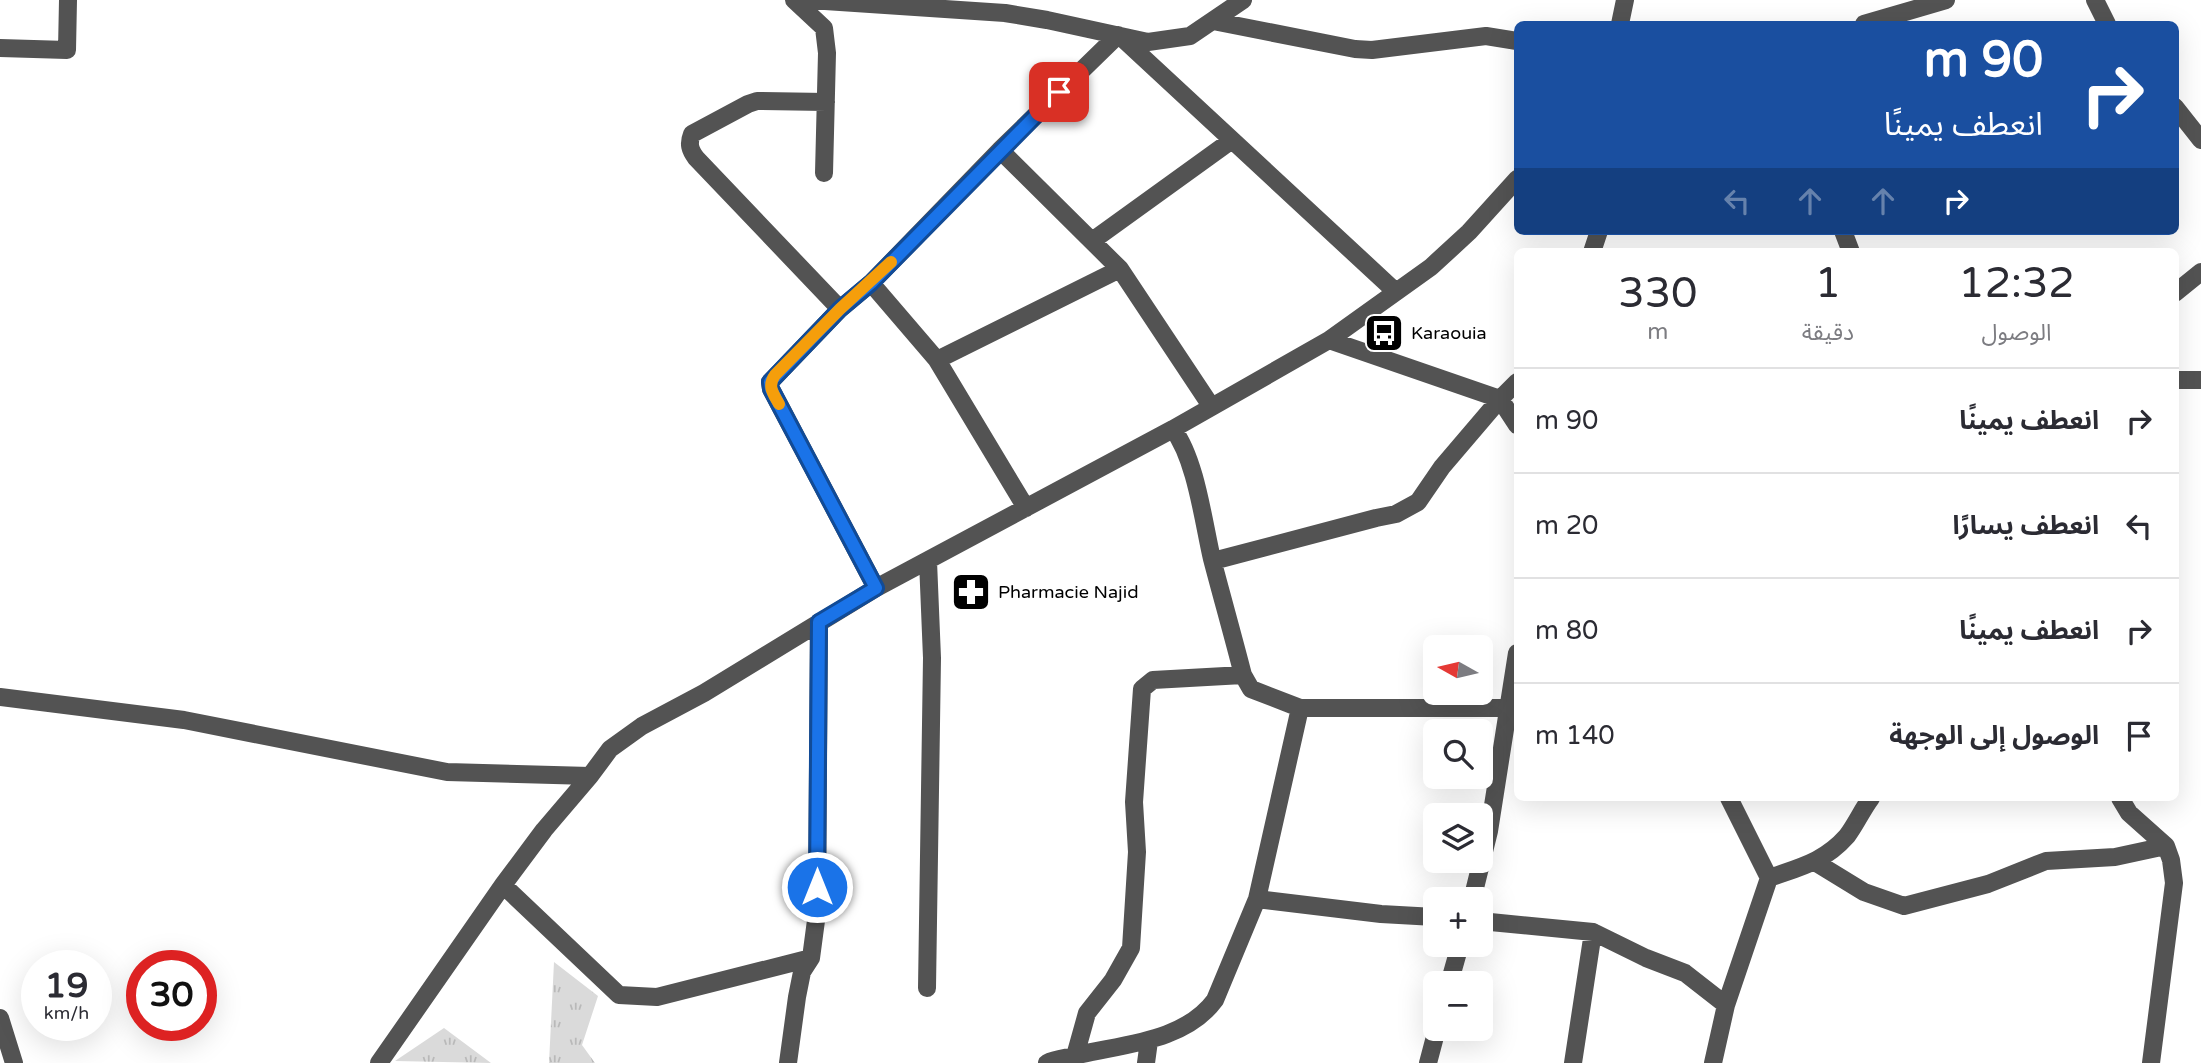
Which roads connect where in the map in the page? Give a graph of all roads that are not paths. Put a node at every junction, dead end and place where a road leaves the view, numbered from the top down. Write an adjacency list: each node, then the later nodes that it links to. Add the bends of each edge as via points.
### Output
1 (68, 0): 14 (street, via 68,50)
2 (794, 0): 15 (street, via 824,28)
3 (810, 0): 12 (street, via 1005,13)
4 (1242, 0): 11 (street)
5 (1625, 0): 8 (street)
6 (1946, 0): 9 (street)
7 (2095, 0): 10 (street)
8 (1621, 21)
9 (1873, 21)
10 (2106, 21)
11 (1213, 22): 12 (street, via 1173,40 1147,42); 13 (street, via 1354,49 1486,36)
12 (1118, 34): 18 (street); 19 (street)
13 (1514, 41)
14 (0, 48)
15 (826, 103): 20 (street); 28 (street, via 748,104 692,134 690,150)
16 (2179, 112): 17 (street)
17 (2201, 139)
18 (1232, 140): 22 (street); 27 (street)
19 (1000, 150): 22 (street); 25 (street)
20 (824, 173)
21 (1514, 182): 27 (street, via 1469,232)
22 (1092, 242): 23 (street)
23 (1120, 270): 30 (street); 35 (street)
24 (2201, 272): 26 (street)
25 (871, 283): 28 (street); 30 (street)
26 (2179, 290)
27 (1396, 292): 29 (street)
28 (840, 309): 41 (street, via 770,382)
29 (1329, 340): 34 (street); 35 (street)
30 (937, 360): 38 (street)
31 (2179, 380): 32 (street)
32 (2201, 380)
33 (1514, 385): 34 (street)
34 (1500, 399): 36 (street); 40 (street, via 1418,502 1396,514)
35 (1211, 406): 37 (street)
36 (1514, 420)
37 (1173, 429): 38 (street); 40 (street, via 1191,463)
38 (1026, 508): 39 (street)
39 (929, 561): 41 (street); 61 (street)
40 (1213, 561): 43 (street)
41 (876, 588): 42 (street)
42 (819, 622): 47 (street, via 642,726 610,749); 60 (street, via 817,913)
43 (1243, 675): 45 (street, via 1251,689); 66 (street, via 1153,680 1142,689 1131,948 1114,980 1087,1013)
44 (0, 697): 47 (street, via 184,720 447,772)
45 (1300, 708): 46 (street); 56 (street)
46 (1513, 709): 55 (street)
47 (590, 776): 54 (street)
48 (1730, 801): 53 (street)
49 (1869, 801): 52 (street, via 1848,835)
50 (2122, 801): 51 (street)
51 (2166, 846): 52 (street, via 2115,857 2046,861 1988,884 1904,906 1864,892); 75 (street, via 2174,883)
52 (1815, 862): 53 (street)
53 (1769, 878): 62 (street)
54 (503, 885): 60 (street, via 619,995 657,998); 68 (street)
55 (1475, 887)
56 (1257, 900): 57 (street); 64 (street, via 1224,982 1207,1011 1196,1021)
57 (1423, 916)
58 (1493, 922): 59 (street)
59 (1594, 932): 62 (street, via 1685,973); 73 (street)
60 (811, 958): 69 (street, via 797,997)
61 (928, 988)
62 (1726, 1004): 74 (street)
63 (1, 1026): 67 (street)
64 (1149, 1041): 66 (street); 71 (street)
65 (1434, 1041): 72 (street)
66 (1075, 1056): 70 (street)
67 (14, 1063)
68 (379, 1063)
69 (788, 1063)
70 (1046, 1063)
71 (1146, 1063)
72 (1428, 1063)
73 (1573, 1063)
74 (1713, 1063)
75 (2151, 1063)

